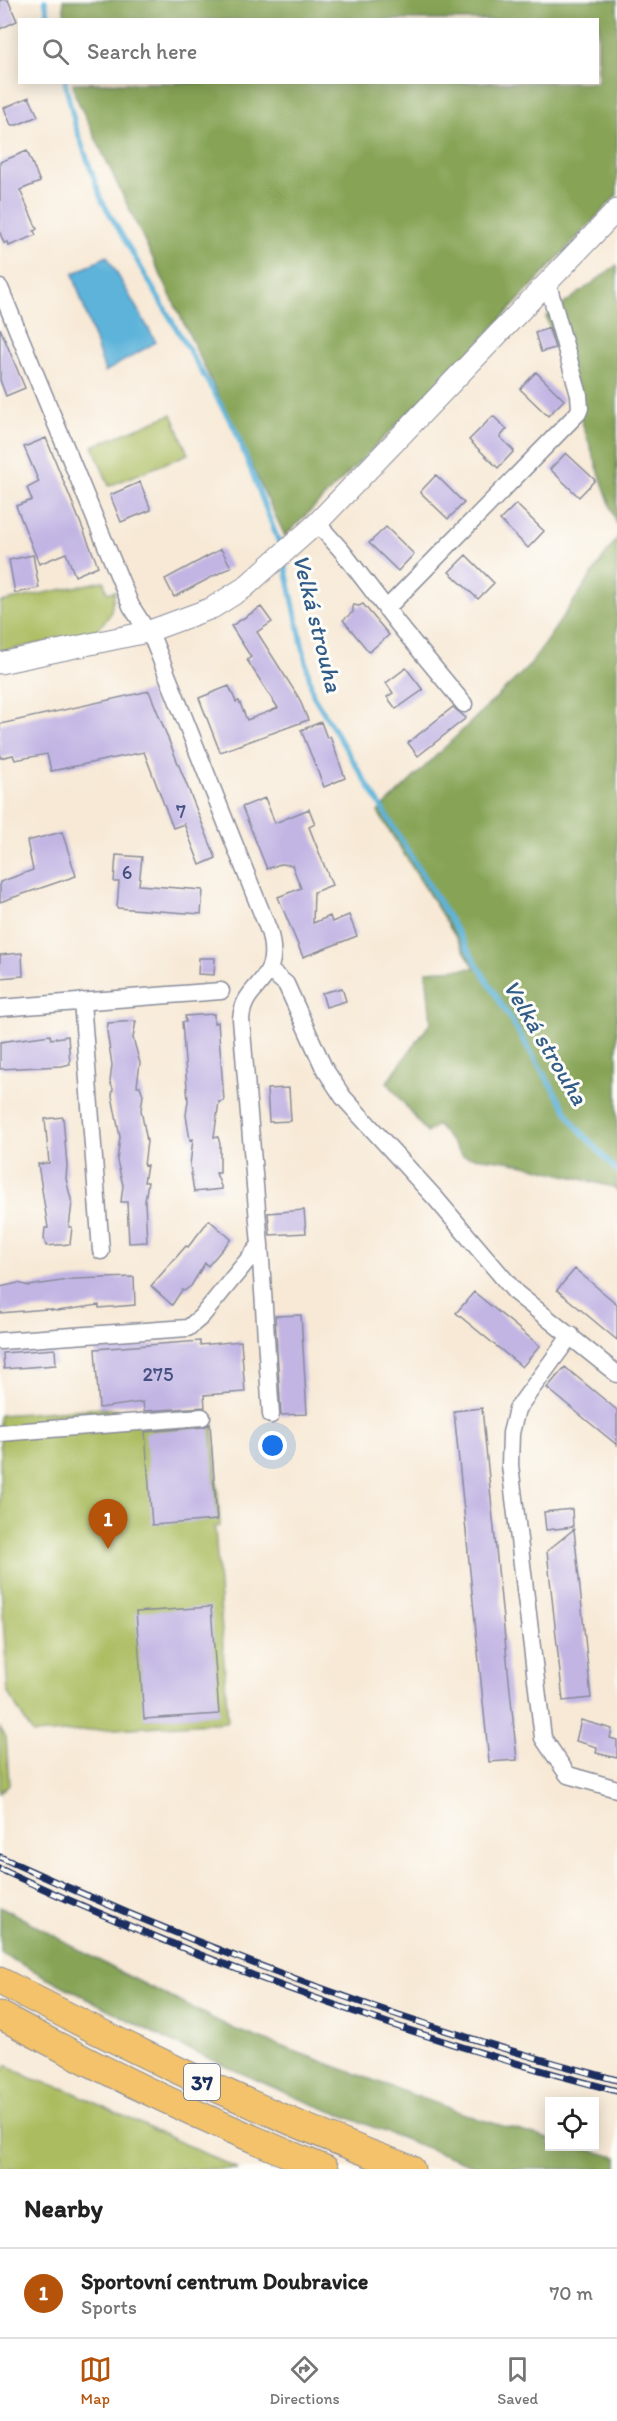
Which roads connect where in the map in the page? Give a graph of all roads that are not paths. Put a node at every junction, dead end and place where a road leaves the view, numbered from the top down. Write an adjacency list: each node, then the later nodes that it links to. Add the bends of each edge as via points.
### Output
1 (617, 210): 2 (street)
2 (547, 281): 4 (street); 5 (street, via 579,395 578,413)
3 (0, 288): 6 (street, via 131,606)
4 (317, 523): 5 (street); 6 (street, via 244,588 212,608)
5 (386, 609): 8 (street)
6 (147, 632): 7 (street); 9 (street, via 269,931 273,954)
7 (0, 663)
8 (464, 704)
9 (269, 970): 13 (street, via 242,1007 241,1019); 15 (street, via 286,984 324,1068 344,1097 516,1293)
10 (221, 991): 11 (street)
11 (82, 1001): 12 (street); 14 (street)
12 (0, 1008)
13 (260, 1245): 16 (street, via 188,1328); 18 (street)
14 (101, 1251)
15 (571, 1335): 17 (street); 21 (street, via 517,1409 511,1432 510,1465 543,1738 568,1775)
16 (0, 1341)
17 (617, 1374)
18 (272, 1415)
19 (202, 1417): 20 (street)
20 (0, 1433)
21 (617, 1789)
22 (0, 1981): 25 (highway, 37, via 175,2070 287,2121)
23 (0, 2015): 24 (highway, 37, via 190,2110)
24 (325, 2169)
25 (411, 2169)

